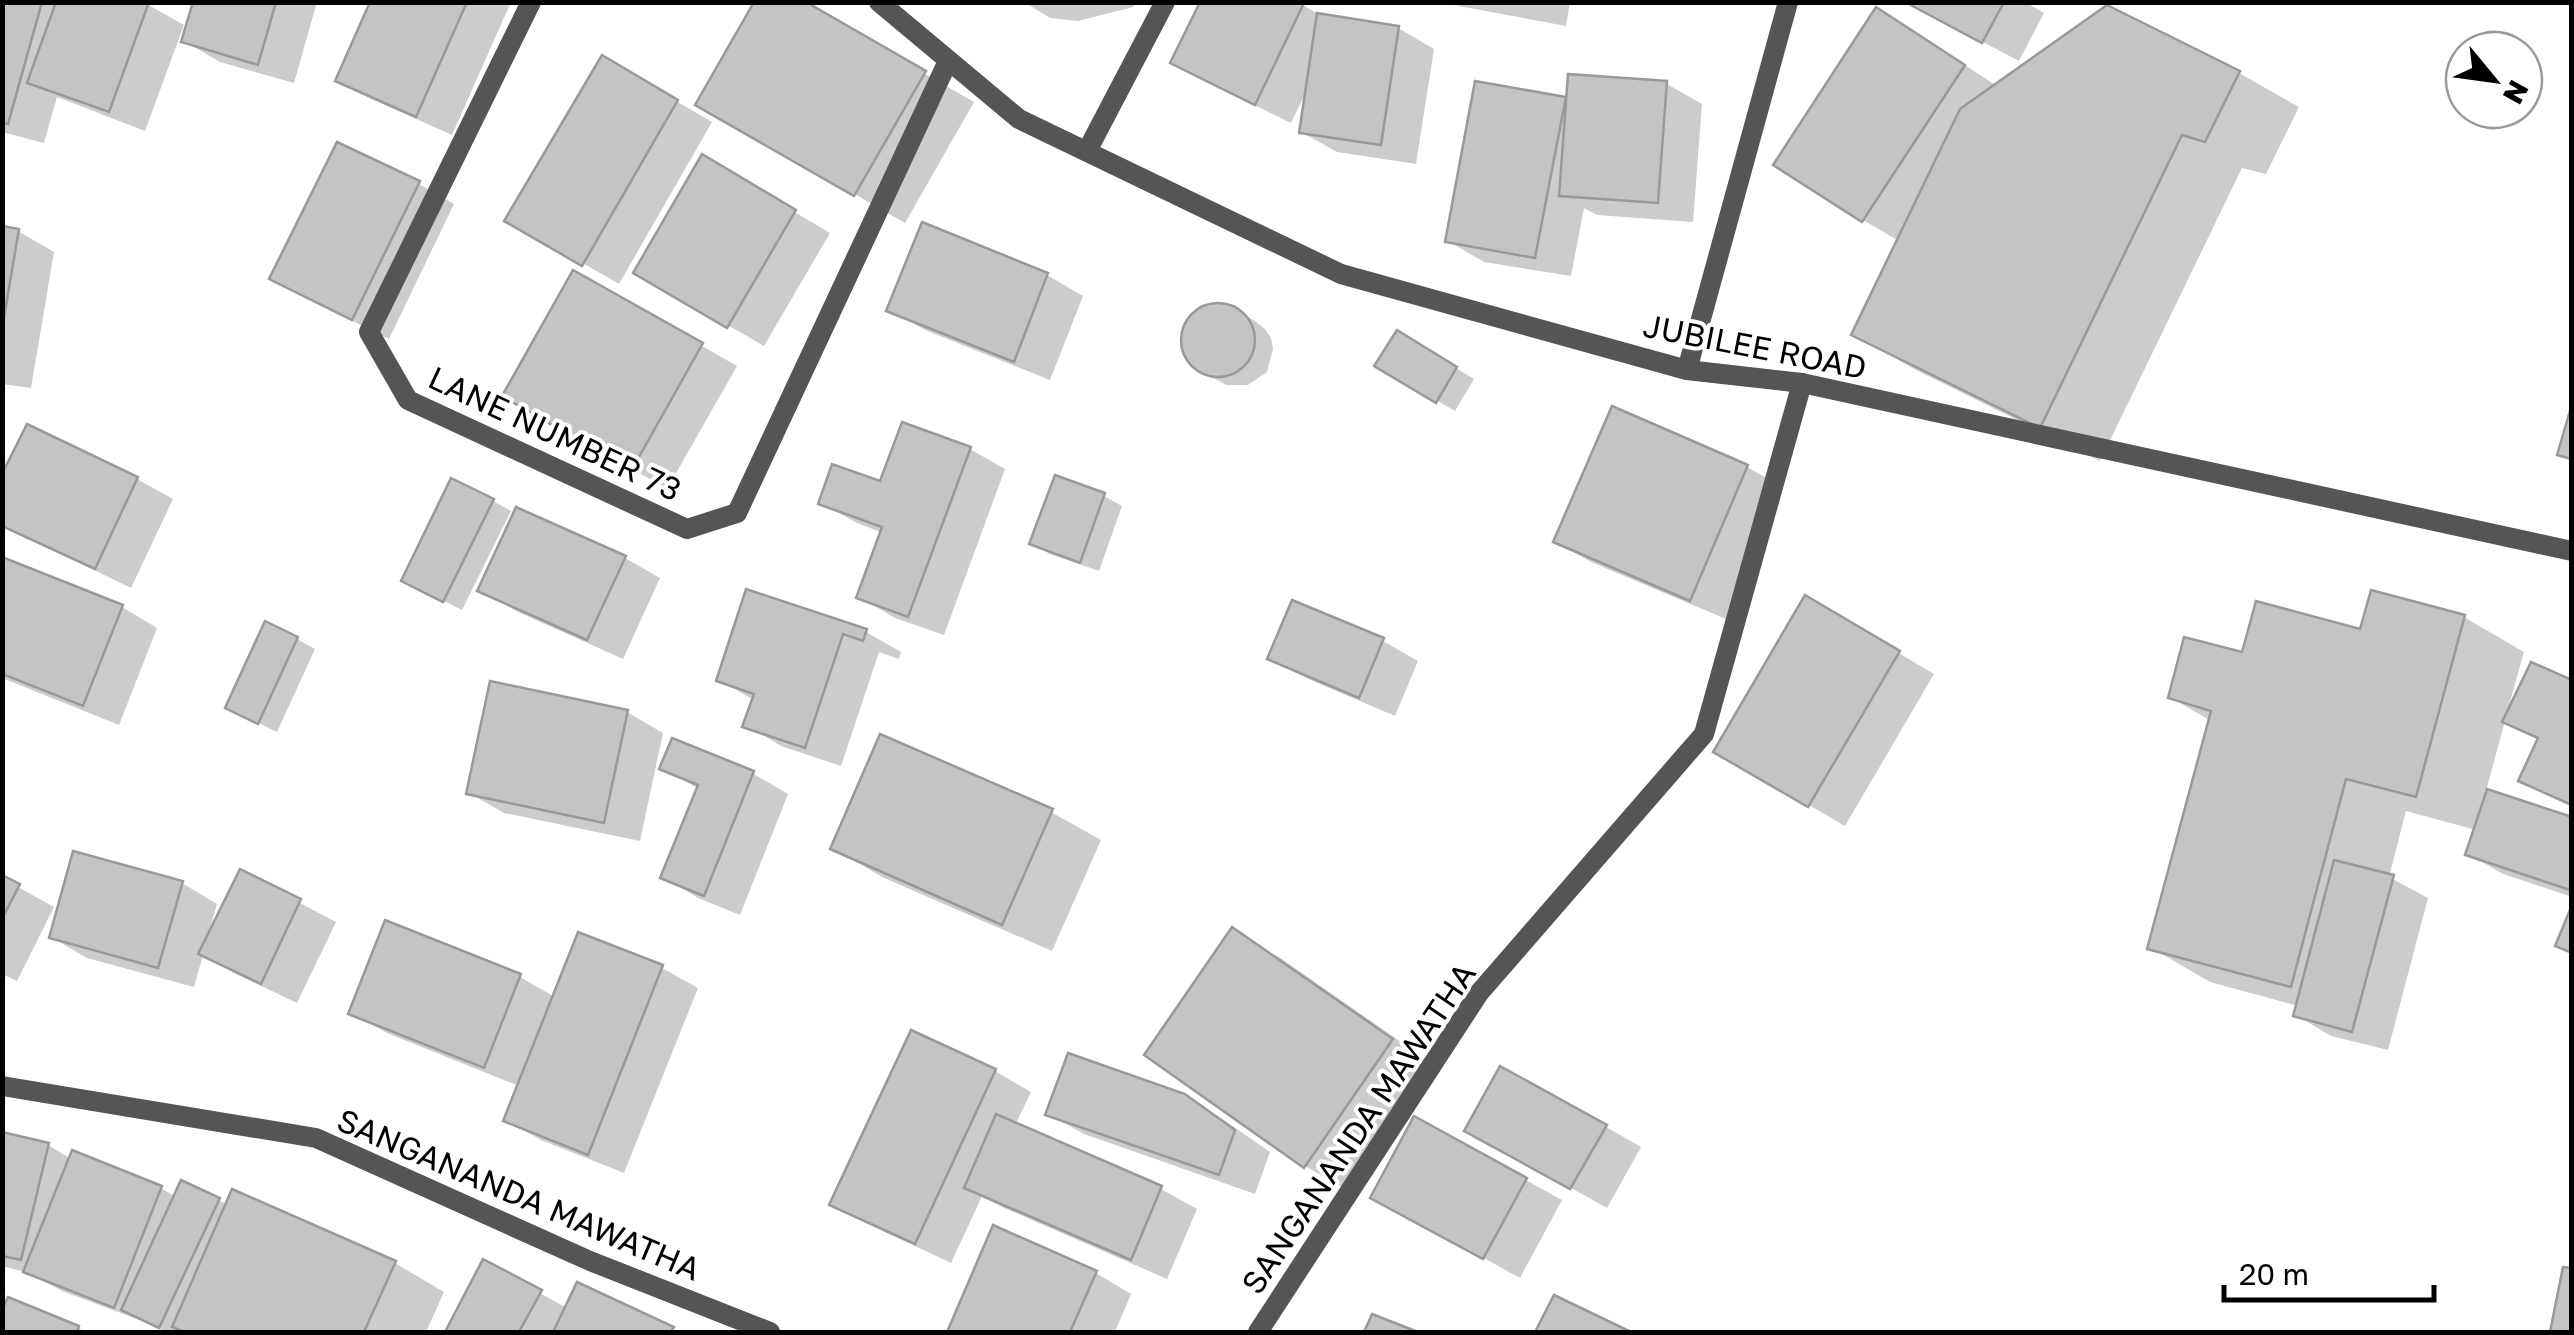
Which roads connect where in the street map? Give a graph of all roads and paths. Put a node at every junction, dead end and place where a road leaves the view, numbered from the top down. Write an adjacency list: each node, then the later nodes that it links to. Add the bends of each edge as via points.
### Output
1 (530, 2): 5 (street, LANE NUMBER 73, via 368,332 408,400 688,529 738,512)
2 (1165, 2): 6 (street)
3 (1788, 2): 7 (street)
4 (880, 3): 5 (street, JUBILEE ROAD)
5 (948, 61): 6 (street, JUBILEE ROAD, via 1020,119)
6 (1087, 151): 7 (street, JUBILEE ROAD, via 1342,274)
7 (1687, 370): 8 (street, JUBILEE ROAD)
8 (1802, 383): 9 (street, JUBILEE ROAD); 12 (street, SANGANANDA MAWATHA, via 1704,734 1480,993)
9 (2572, 551)
10 (2, 1086): 11 (street, SANGANANDA MAWATHA, via 316,1138 590,1261)
11 (770, 1332)
12 (1258, 1332)

